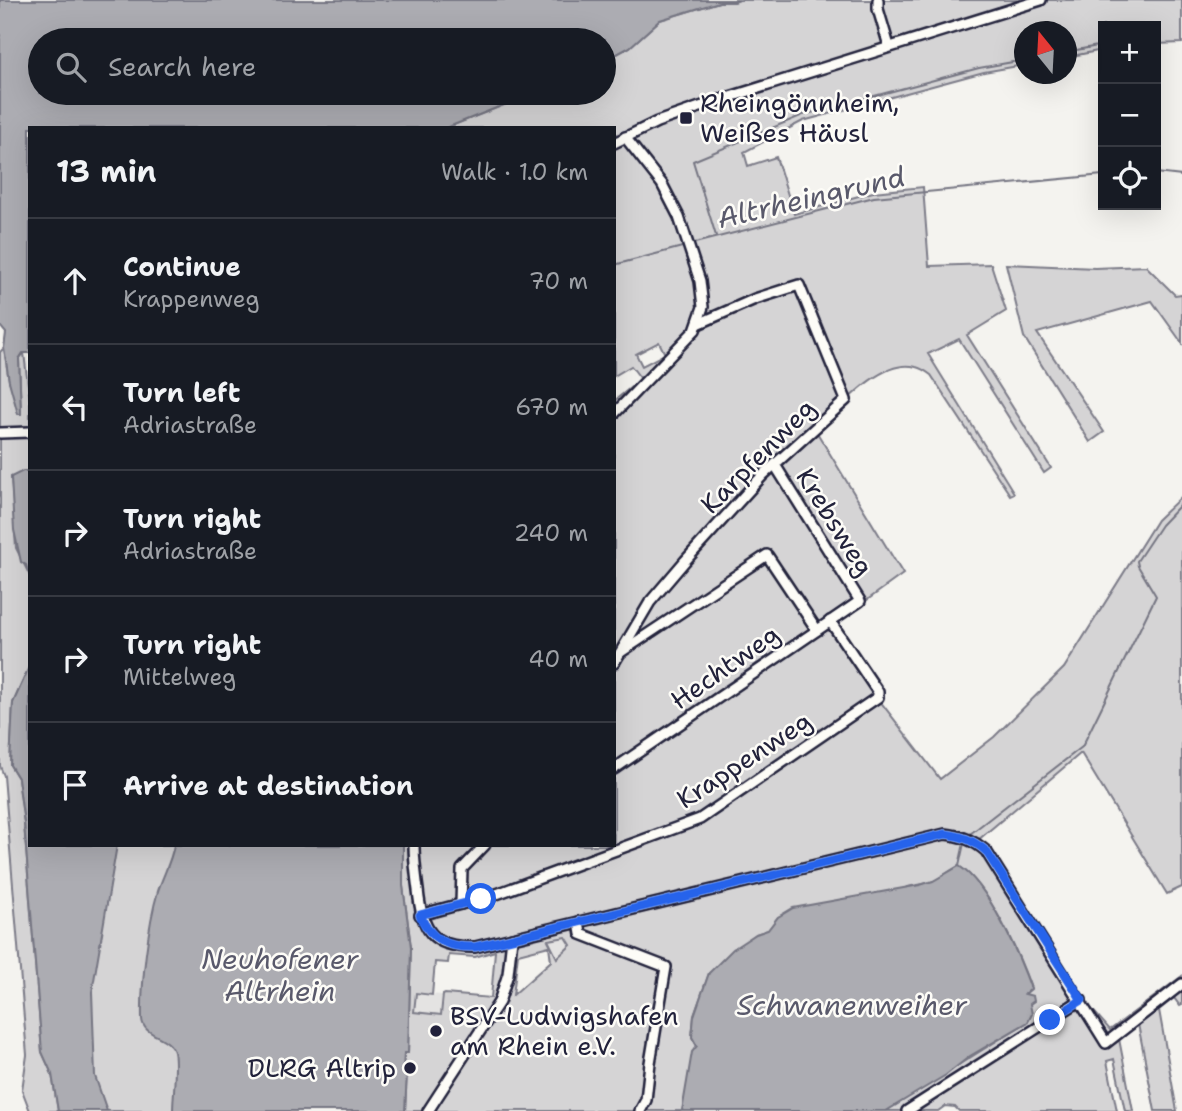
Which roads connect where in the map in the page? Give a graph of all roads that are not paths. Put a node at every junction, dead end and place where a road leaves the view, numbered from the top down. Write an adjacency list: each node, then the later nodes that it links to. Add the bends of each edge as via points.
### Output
1 (878, 0): 3 (street)
2 (1041, 0): 3 (street)
3 (889, 46): 4 (street)
4 (625, 136): 5 (street); 6 (street, via 662,184 679,217 703,293)
5 (616, 142)
6 (698, 324): 7 (street); 10 (street, Karpfenweg, via 799,285 846,400)
7 (616, 412)
8 (28, 432): 9 (street)
9 (0, 433)
10 (775, 465): 11 (street, Krebsweg); 14 (street, Karpfenweg, via 661,589)
11 (860, 601): 12 (street, Hechtweg)
12 (830, 621): 13 (street, Hechtweg); 18 (street, Krappenweg, via 878,696 699,819)
13 (817, 630): 14 (street, via 767,555); 15 (street, Hechtweg)
14 (616, 659)
15 (616, 768)
16 (414, 847): 19 (street)
17 (483, 847): 18 (street, via 462,869)
18 (461, 904): 19 (street, Krappenweg)
19 (420, 915): 21 (street, via 432,936 460,948)
20 (579, 922): 21 (street); 23 (street, via 945,834 960,835 986,851); 25 (street, via 581,934 666,967 646,1100)
21 (512, 938): 24 (street, via 499,1002)
22 (1182, 984): 23 (street, via 1106,1044)
23 (1082, 1000): 26 (street)
24 (428, 1111)
25 (640, 1111)
26 (907, 1111)

